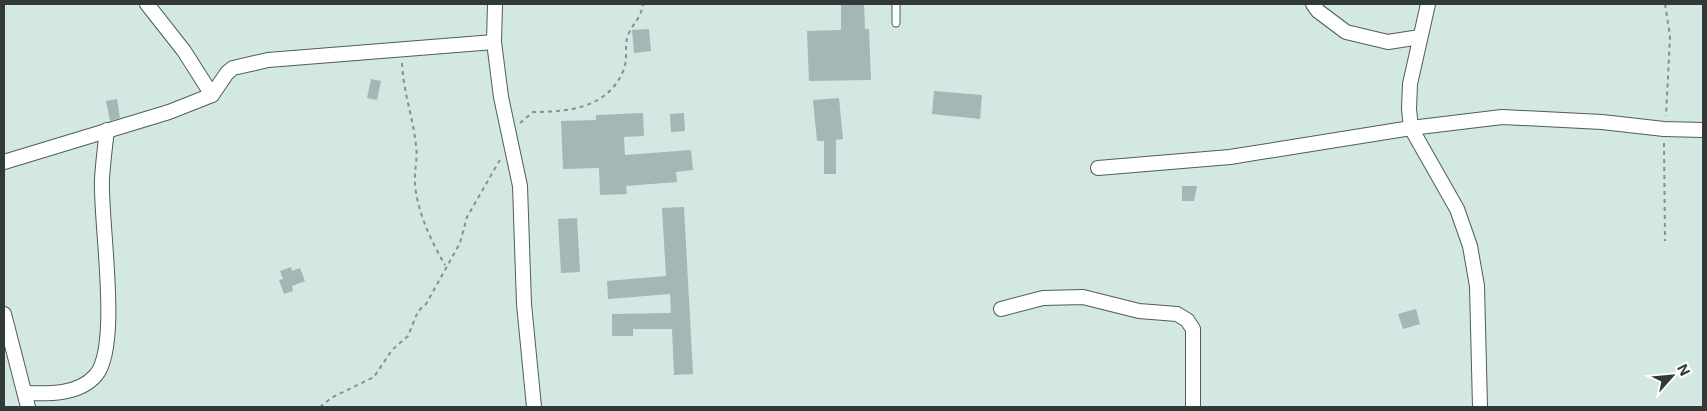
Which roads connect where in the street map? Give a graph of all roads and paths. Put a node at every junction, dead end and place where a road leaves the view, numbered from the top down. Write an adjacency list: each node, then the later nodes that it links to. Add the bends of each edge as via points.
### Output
1 (147, 4): 12 (street, via 184,51)
2 (495, 4): 10 (street)
3 (643, 4): 17 (path, via 642,14 628,36 625,67 610,90 587,106 562,112 533,112 520,123)
4 (896, 4): 8 (lane)
5 (1313, 4): 9 (street, via 1346,32 1388,42)
6 (1428, 4): 9 (street)
7 (1665, 4): 14 (path, via 1670,36)
8 (896, 23)
9 (1420, 37): 13 (street, via 1410,84)
10 (494, 42): 11 (street); 17 (street)
11 (401, 50): 12 (street, via 268,60 233,68); 21 (path, via 403,83 416,146 415,184 419,206)
12 (212, 95): 15 (street, via 169,112)
13 (1411, 128): 14 (street, via 1502,117); 19 (street, via 1230,157); 29 (street, via 1457,209 1470,246 1477,286)
14 (1664, 129): 16 (street); 20 (path)
15 (107, 130): 18 (street); 24 (street, via 102,180 108,302 106,351 97,374 68,392)
16 (1703, 130)
17 (511, 142): 21 (path, via 466,217 460,243); 27 (street, via 520,186 524,304)
18 (4, 162)
19 (1098, 168)
20 (1665, 242)
21 (446, 266): 26 (path, via 426,304 418,312 408,336 392,350 374,377 330,398)
22 (1002, 309): 28 (street, via 1042,298 1083,298 1139,311 1177,314 1193,329)
23 (4, 314): 24 (street)
24 (25, 393): 25 (street)
25 (28, 407)
26 (320, 407)
27 (534, 407)
28 (1193, 407)
29 (1480, 407)

